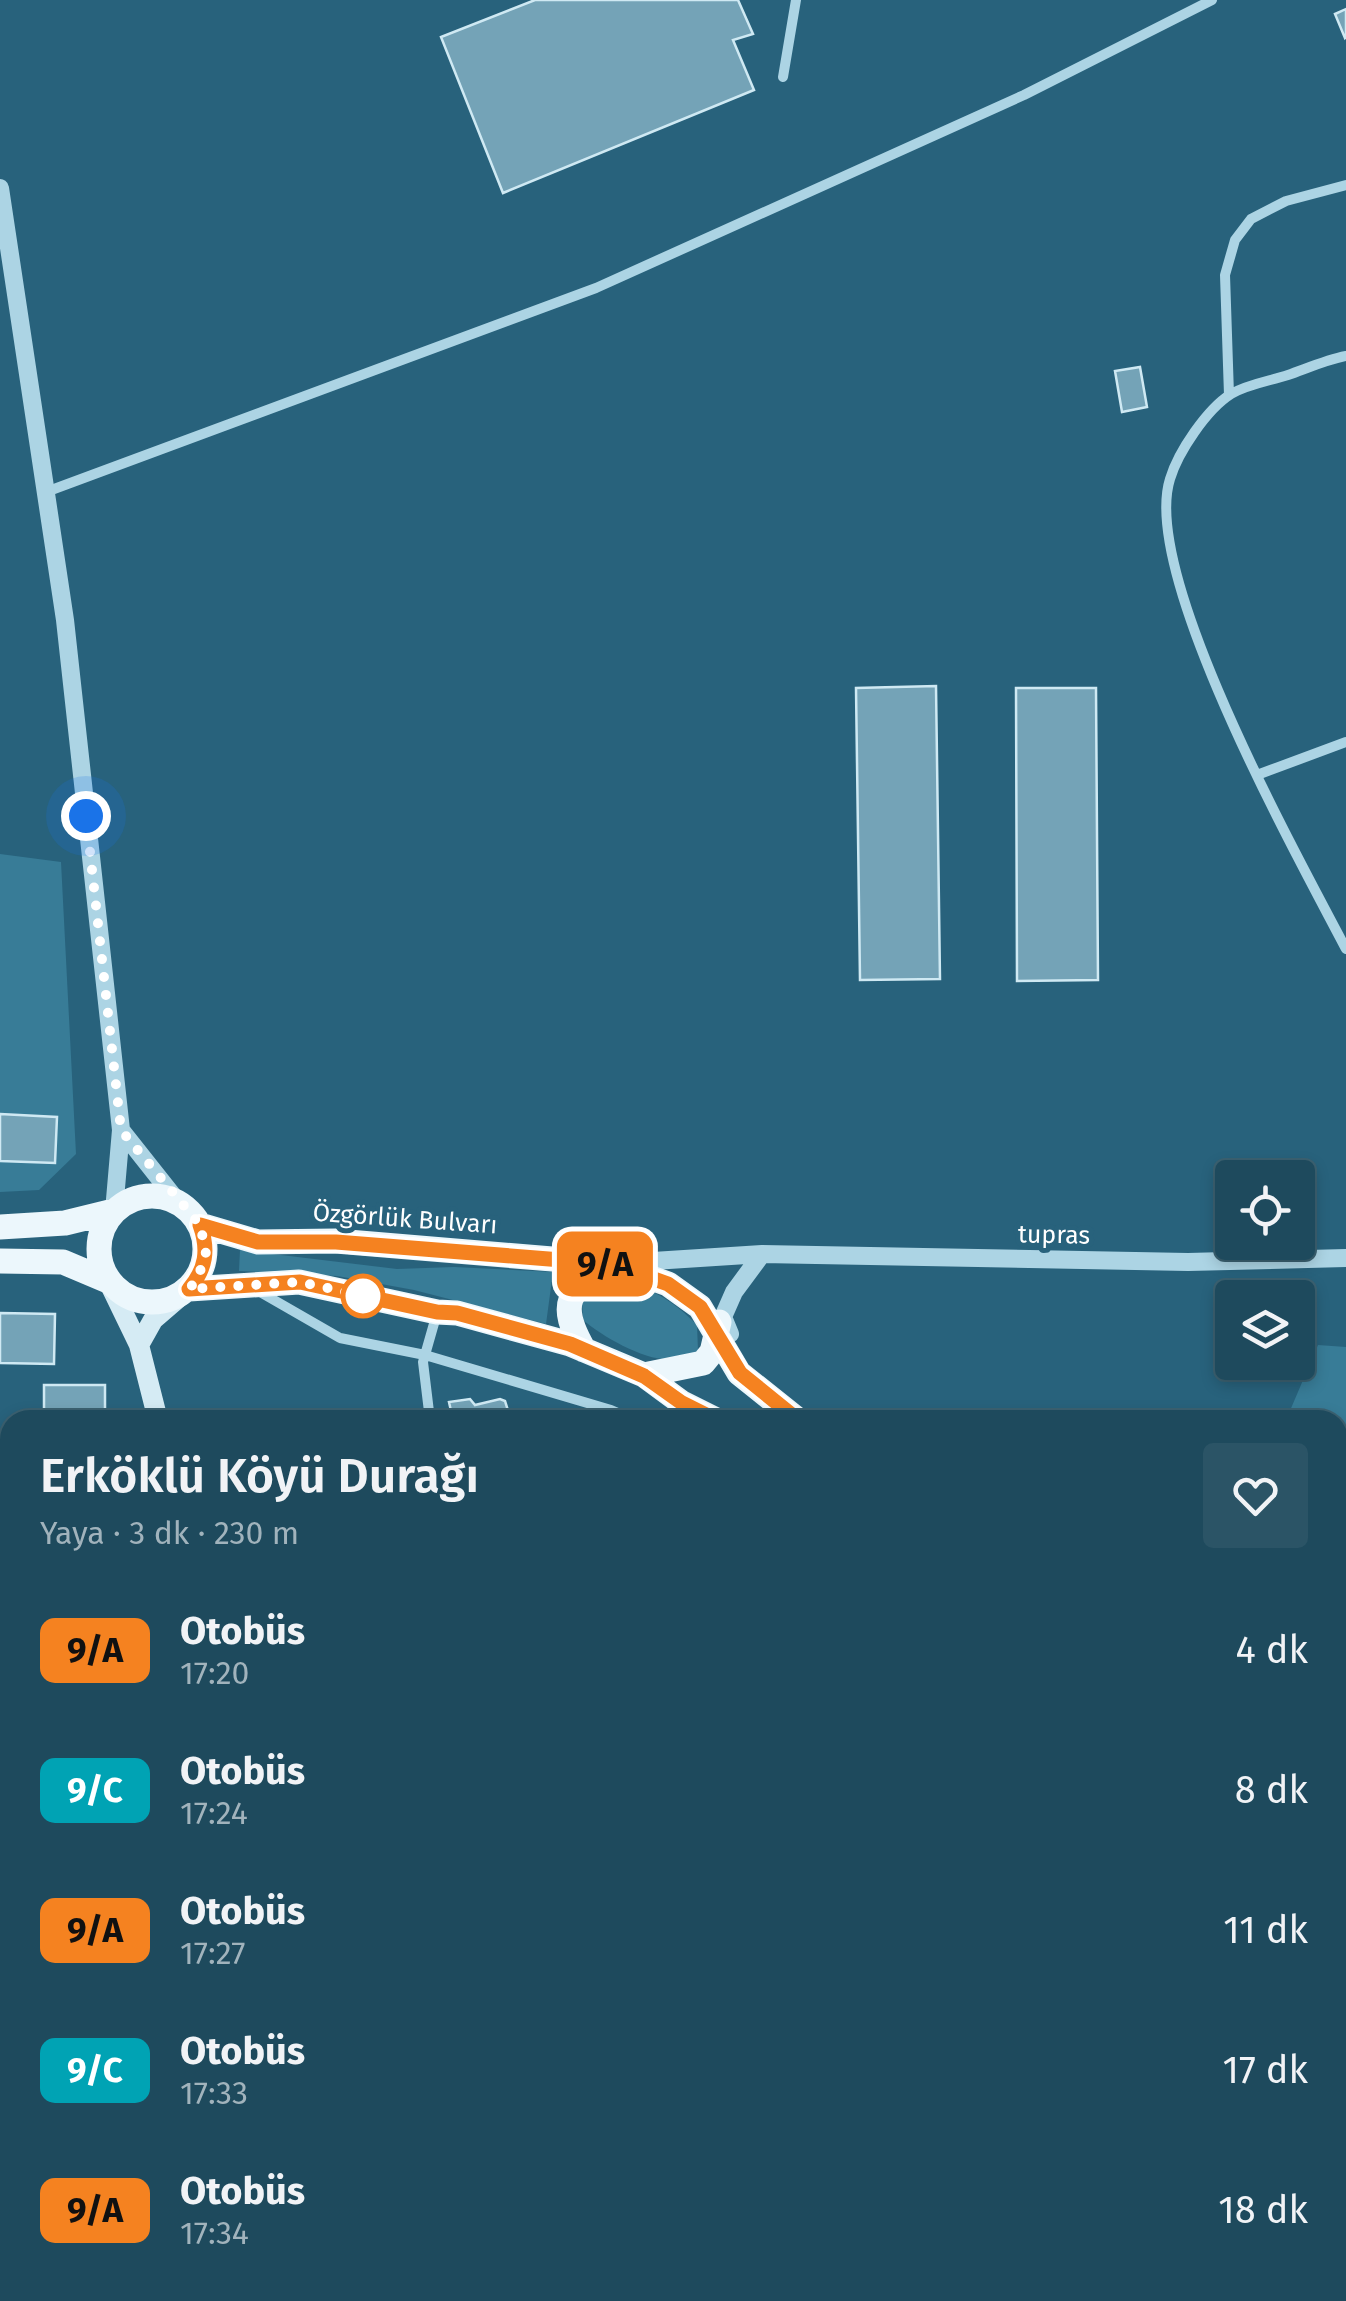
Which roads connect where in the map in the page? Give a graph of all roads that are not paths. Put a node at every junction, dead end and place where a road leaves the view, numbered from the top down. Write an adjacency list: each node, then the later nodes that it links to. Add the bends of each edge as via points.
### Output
1 (796, 0): 3 (street)
2 (1212, 0): 8 (street, via 1024,95 596,288)
3 (783, 77)
4 (1346, 185): 7 (street, via 1286,201 1252,219 1235,240 1225,275)
5 (0, 188): 8 (street)
6 (1346, 356): 7 (street)
7 (1229, 396): 10 (street, via 1179,456 1169,480 1166,520 1189,617)
8 (46, 492): 12 (street)
9 (1346, 742): 10 (street)
10 (1256, 774): 11 (street)
11 (1346, 949)
12 (121, 1130): 13 (street); 14 (street)
13 (178, 1202): 14 (main road, via 145,1196); 15 (main road)
14 (114, 1212): 16 (main road); 21 (main road, via 100,1237)
15 (200, 1225): 20 (main road, Özgörlük Bulvarı, via 258,1242); 23 (main road, via 206,1252)
16 (0, 1227)
17 (762, 1254): 18 (street, tupras, via 1188,1262); 20 (street, tupras); 25 (street)
18 (1346, 1258)
19 (0, 1262): 21 (main road, via 62,1262)
20 (612, 1264): 25 (main road, Özgörlük Bulvarı, via 668,1284); 27 (main road, via 587,1278 570,1302 569,1320)
21 (108, 1280): 23 (main road, via 138,1301 174,1299); 26 (main road)
22 (246, 1284): 23 (main road); 24 (main road, via 300,1282); 28 (street, via 340,1338)
23 (189, 1289): 26 (main road, via 153,1320)
24 (437, 1312): 27 (main road); 28 (street)
25 (719, 1323): 29 (main road, via 702,1363); 34 (main road, Özgörlük Bulvarı, via 740,1373)
26 (139, 1345): 30 (main road)
27 (584, 1350): 29 (main road)
28 (425, 1355): 31 (street); 32 (street)
29 (644, 1376): 33 (main road)
30 (155, 1410)
31 (429, 1410)
32 (611, 1410)
33 (696, 1410)
34 (786, 1410)

